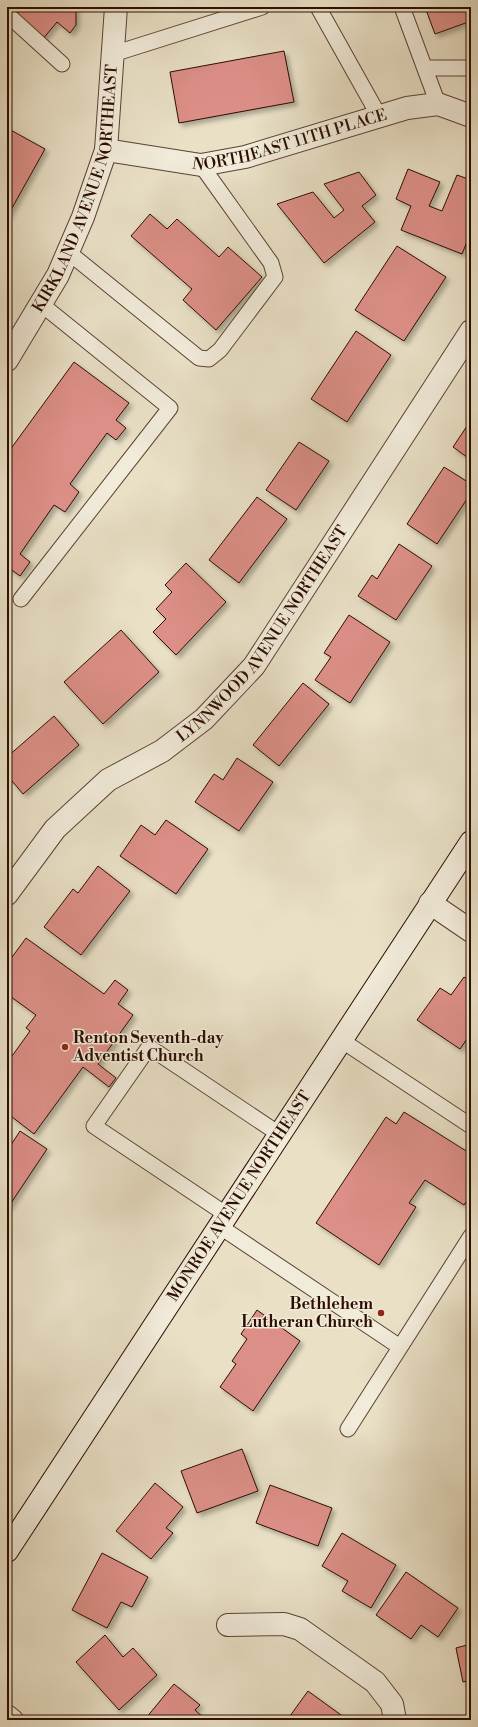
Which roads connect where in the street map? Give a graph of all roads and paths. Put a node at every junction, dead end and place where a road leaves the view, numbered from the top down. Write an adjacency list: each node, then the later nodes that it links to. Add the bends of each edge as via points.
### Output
1 (116, 7): 6 (street, KIRKLAND AVENUE NORTHEAST)
2 (262, 7): 6 (lane)
3 (318, 7): 11 (lane)
4 (402, 7): 8 (lane)
5 (7, 14): 7 (lane)
6 (113, 54): 13 (street, KIRKLAND AVENUE NORTHEAST)
7 (62, 64)
8 (424, 68): 9 (lane); 10 (lane)
9 (471, 68)
10 (438, 104): 11 (street, NORTHEAST 11TH PLACE, via 407,108); 12 (street, NORTHEAST 11TH PLACE)
11 (379, 116): 14 (street, NORTHEAST 11TH PLACE, via 245,157)
12 (471, 116)
13 (106, 150): 14 (street, NORTHEAST 11TH PLACE); 15 (street, KIRKLAND AVENUE NORTHEAST)
14 (201, 165): 15 (lane, via 271,264 275,277 220,350 209,359 199,358)
15 (68, 252): 16 (street, KIRKLAND AVENUE NORTHEAST)
16 (41, 304): 18 (street, KIRKLAND AVENUE NORTHEAST); 19 (lane, via 170,408)
17 (471, 331): 21 (street, LYNNWOOD AVENUE NORTHEAST, via 254,666 204,719 162,751 108,780 55,829)
18 (7, 360)
19 (21, 599)
20 (471, 842): 22 (street, MONROE AVENUE NORTHEAST)
21 (7, 894)
22 (430, 903): 23 (street); 24 (street, MONROE AVENUE NORTHEAST)
23 (471, 931)
24 (341, 1040): 25 (lane); 26 (street, MONROE AVENUE NORTHEAST)
25 (471, 1126)
26 (279, 1134): 27 (street, MONROE AVENUE NORTHEAST); 27 (lane, via 149,1047 94,1126)
27 (223, 1221): 29 (lane); 31 (street, MONROE AVENUE NORTHEAST)
28 (471, 1236): 29 (lane)
29 (400, 1347): 30 (lane)
30 (348, 1429)
31 (7, 1551)
32 (228, 1625): 35 (street, via 284,1624 300,1629 375,1682 392,1704)
33 (7, 1716): 34 (street)
34 (12, 1720)
35 (395, 1720)

